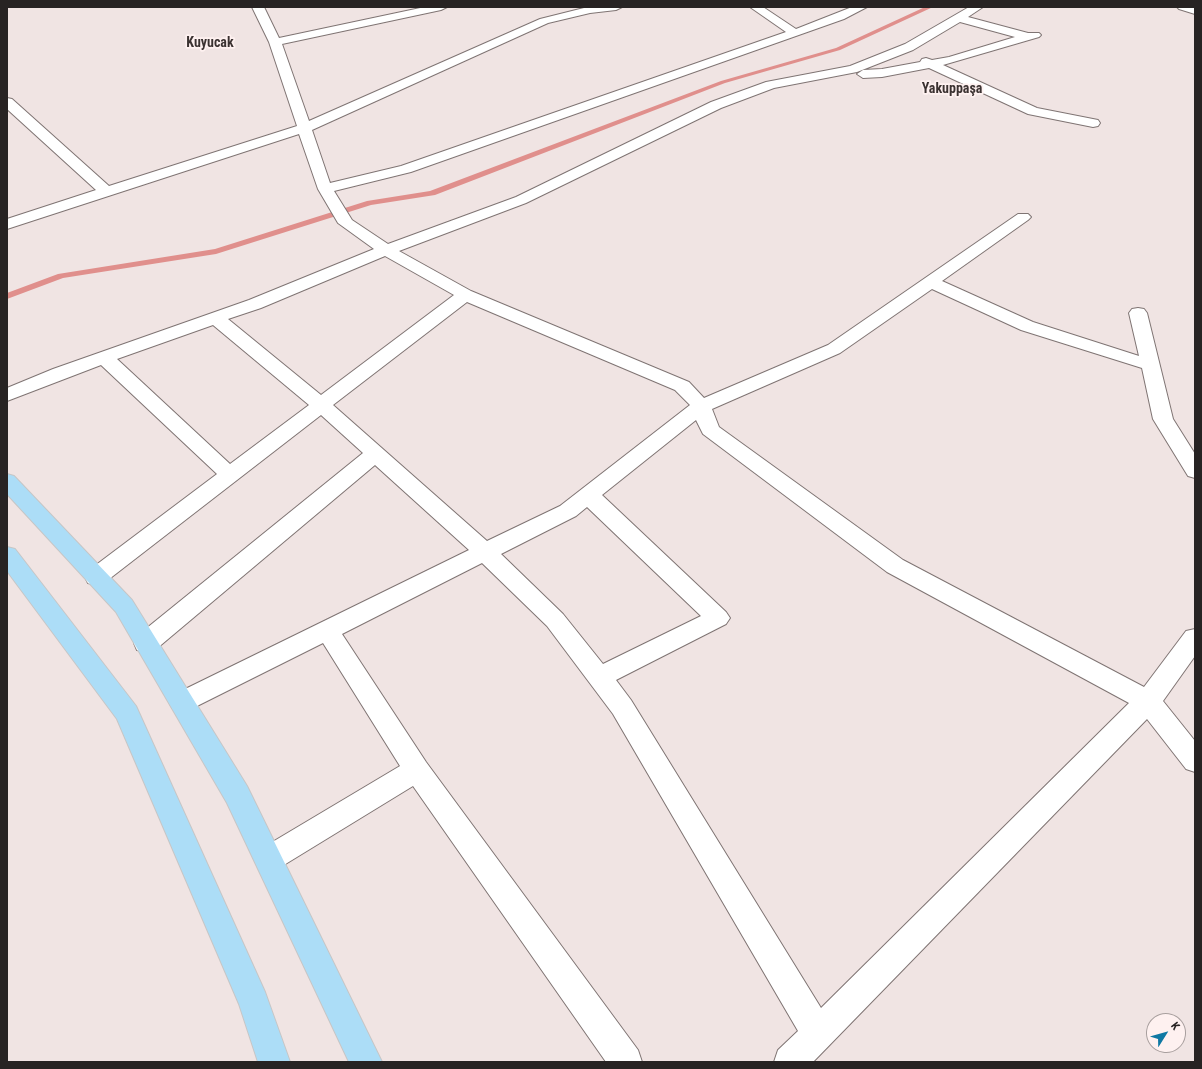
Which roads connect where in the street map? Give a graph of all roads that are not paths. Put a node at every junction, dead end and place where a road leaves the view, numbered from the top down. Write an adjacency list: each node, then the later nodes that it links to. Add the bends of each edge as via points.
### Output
1 (258, 7): 11 (street)
2 (441, 7): 11 (street)
3 (616, 7): 17 (street, via 572,13 534,25)
4 (756, 7): 10 (street)
5 (861, 7): 10 (street)
6 (976, 7): 9 (street)
7 (1182, 7): 8 (street)
8 (1195, 12)
9 (958, 18): 12 (street); 13 (street, via 1032,36)
10 (794, 33): 18 (street, via 406,169)
11 (275, 42): 17 (street)
12 (900, 51): 13 (street); 14 (street, via 853,69)
13 (931, 64): 14 (street, via 882,72); 16 (street, via 1033,111)
14 (808, 78): 22 (street, via 772,85 716,105 521,200)
15 (7, 102): 19 (street)
16 (1093, 124)
17 (304, 128): 18 (street); 19 (street)
18 (325, 190): 22 (street, via 346,223)
19 (106, 192): 21 (street)
20 (1023, 217): 23 (street)
21 (7, 224)
22 (386, 250): 24 (street); 26 (street)
23 (931, 282): 28 (street, via 1027,326); 31 (street, via 834,349)
24 (465, 295): 30 (street); 31 (street, via 682,386)
25 (1138, 313): 28 (street)
26 (216, 318): 27 (street); 30 (street)
27 (104, 357): 29 (street); 34 (street)
28 (1150, 365): 33 (street, via 1163,419)
29 (7, 395)
30 (321, 405): 32 (street); 34 (street)
31 (701, 406): 36 (street); 44 (street, via 710,430 895,566)
32 (375, 454): 37 (street); 42 (street)
33 (1195, 471)
34 (230, 475): 39 (street)
35 (7, 481): 39 (main road)
36 (588, 495): 37 (street, via 568,511); 43 (street, via 718,618)
37 (484, 552): 40 (street); 43 (street, via 555,620)
38 (7, 555): 50 (main road, via 127,713 254,1003)
39 (96, 577): 42 (main road, via 124,606)
40 (326, 630): 45 (street); 47 (street)
41 (1195, 638): 44 (street)
42 (146, 643): 45 (main road)
43 (599, 677): 49 (street, via 622,706)
44 (1148, 701): 46 (street); 49 (street)
45 (182, 702): 48 (main road, via 237,796)
46 (1195, 761)
47 (417, 770): 48 (street); 52 (street)
48 (268, 859): 51 (main road)
49 (818, 1034): 53 (street)
50 (274, 1062)
51 (366, 1062)
52 (626, 1062)
53 (790, 1062)

